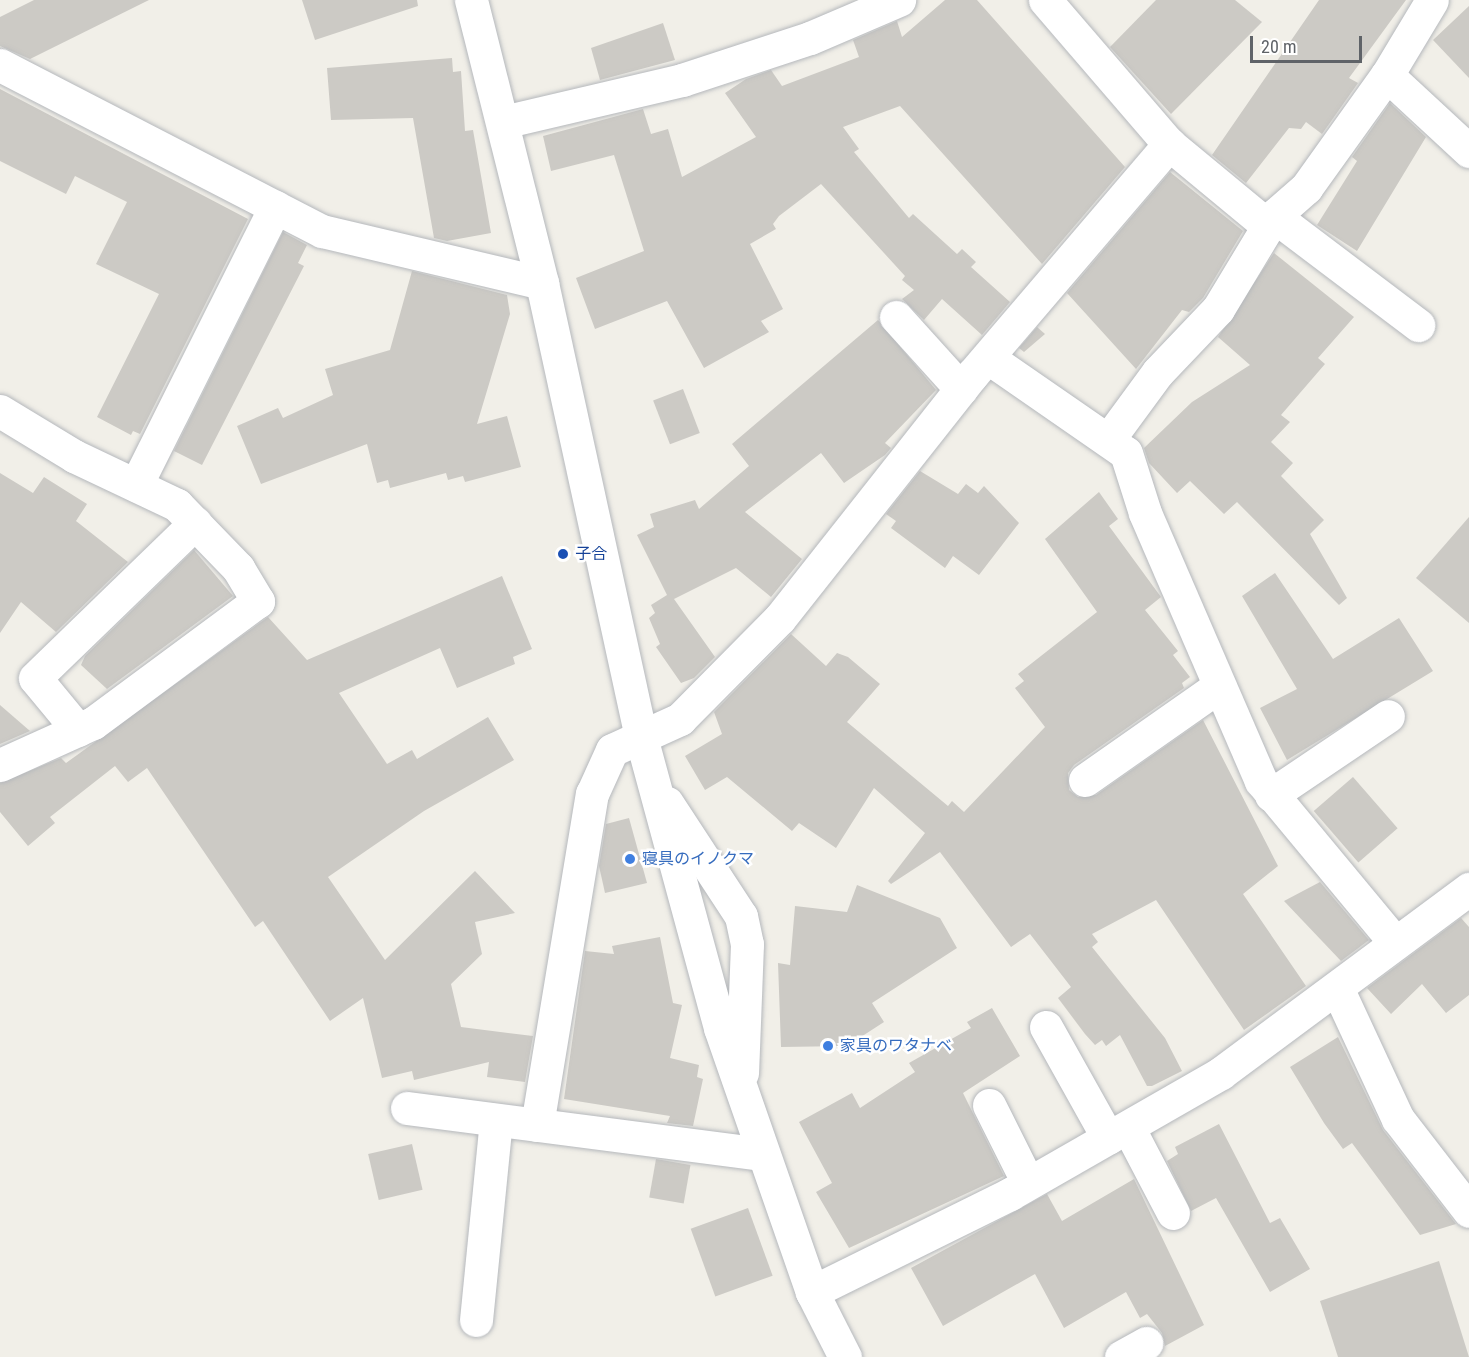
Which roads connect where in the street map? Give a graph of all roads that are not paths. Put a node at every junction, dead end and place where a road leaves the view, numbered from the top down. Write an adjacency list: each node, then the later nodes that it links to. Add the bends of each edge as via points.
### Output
1 (471, 0): 7 (street)
2 (899, 0): 7 (street, via 810,38 682,80)
3 (1045, 0): 8 (street)
4 (1431, 0): 6 (street)
5 (0, 65): 10 (street)
6 (1387, 75): 9 (street); 11 (street, via 1306,188)
7 (503, 123): 12 (street)
8 (1169, 144): 11 (street); 15 (street)
9 (1469, 151)
10 (275, 207): 12 (street, via 322,231); 19 (street)
11 (1271, 221): 14 (street, via 1379,316); 18 (street, via 1218,309 1158,372)
12 (542, 283): 24 (street)
13 (896, 317): 16 (street)
14 (1418, 325)
15 (990, 359): 16 (street); 18 (street, via 1091,434)
16 (962, 389): 24 (street, via 780,618 680,719)
17 (0, 411): 19 (street, via 74,456)
18 (1108, 440): 21 (street, via 1125,453)
19 (136, 485): 20 (street, via 177,505)
20 (195, 523): 23 (street, via 35,678); 23 (street, via 238,568 258,601)
21 (1218, 687): 26 (street); 28 (street)
22 (1388, 716): 28 (street)
23 (78, 730): 25 (street)
24 (641, 737): 27 (street); 37 (street, via 612,750 592,794)
25 (0, 765)
26 (1085, 780)
27 (654, 784): 33 (street); 33 (street, via 741,916 747,944)
28 (1271, 795): 30 (street)
29 (1469, 889): 30 (street)
30 (1394, 940): 31 (street)
31 (1338, 990): 38 (street, via 1221,1074); 41 (street, via 1398,1119)
32 (1046, 1027): 38 (street)
33 (740, 1093): 39 (street)
34 (988, 1105): 40 (street)
35 (407, 1108): 36 (street)
36 (496, 1120): 37 (street); 44 (street)
37 (537, 1125): 39 (street)
38 (1118, 1132): 40 (street); 42 (street)
39 (760, 1154): 43 (street)
40 (1029, 1183): 43 (street)
41 (1469, 1211)
42 (1173, 1213)
43 (812, 1292): 45 (street)
44 (476, 1320)
45 (845, 1357)

